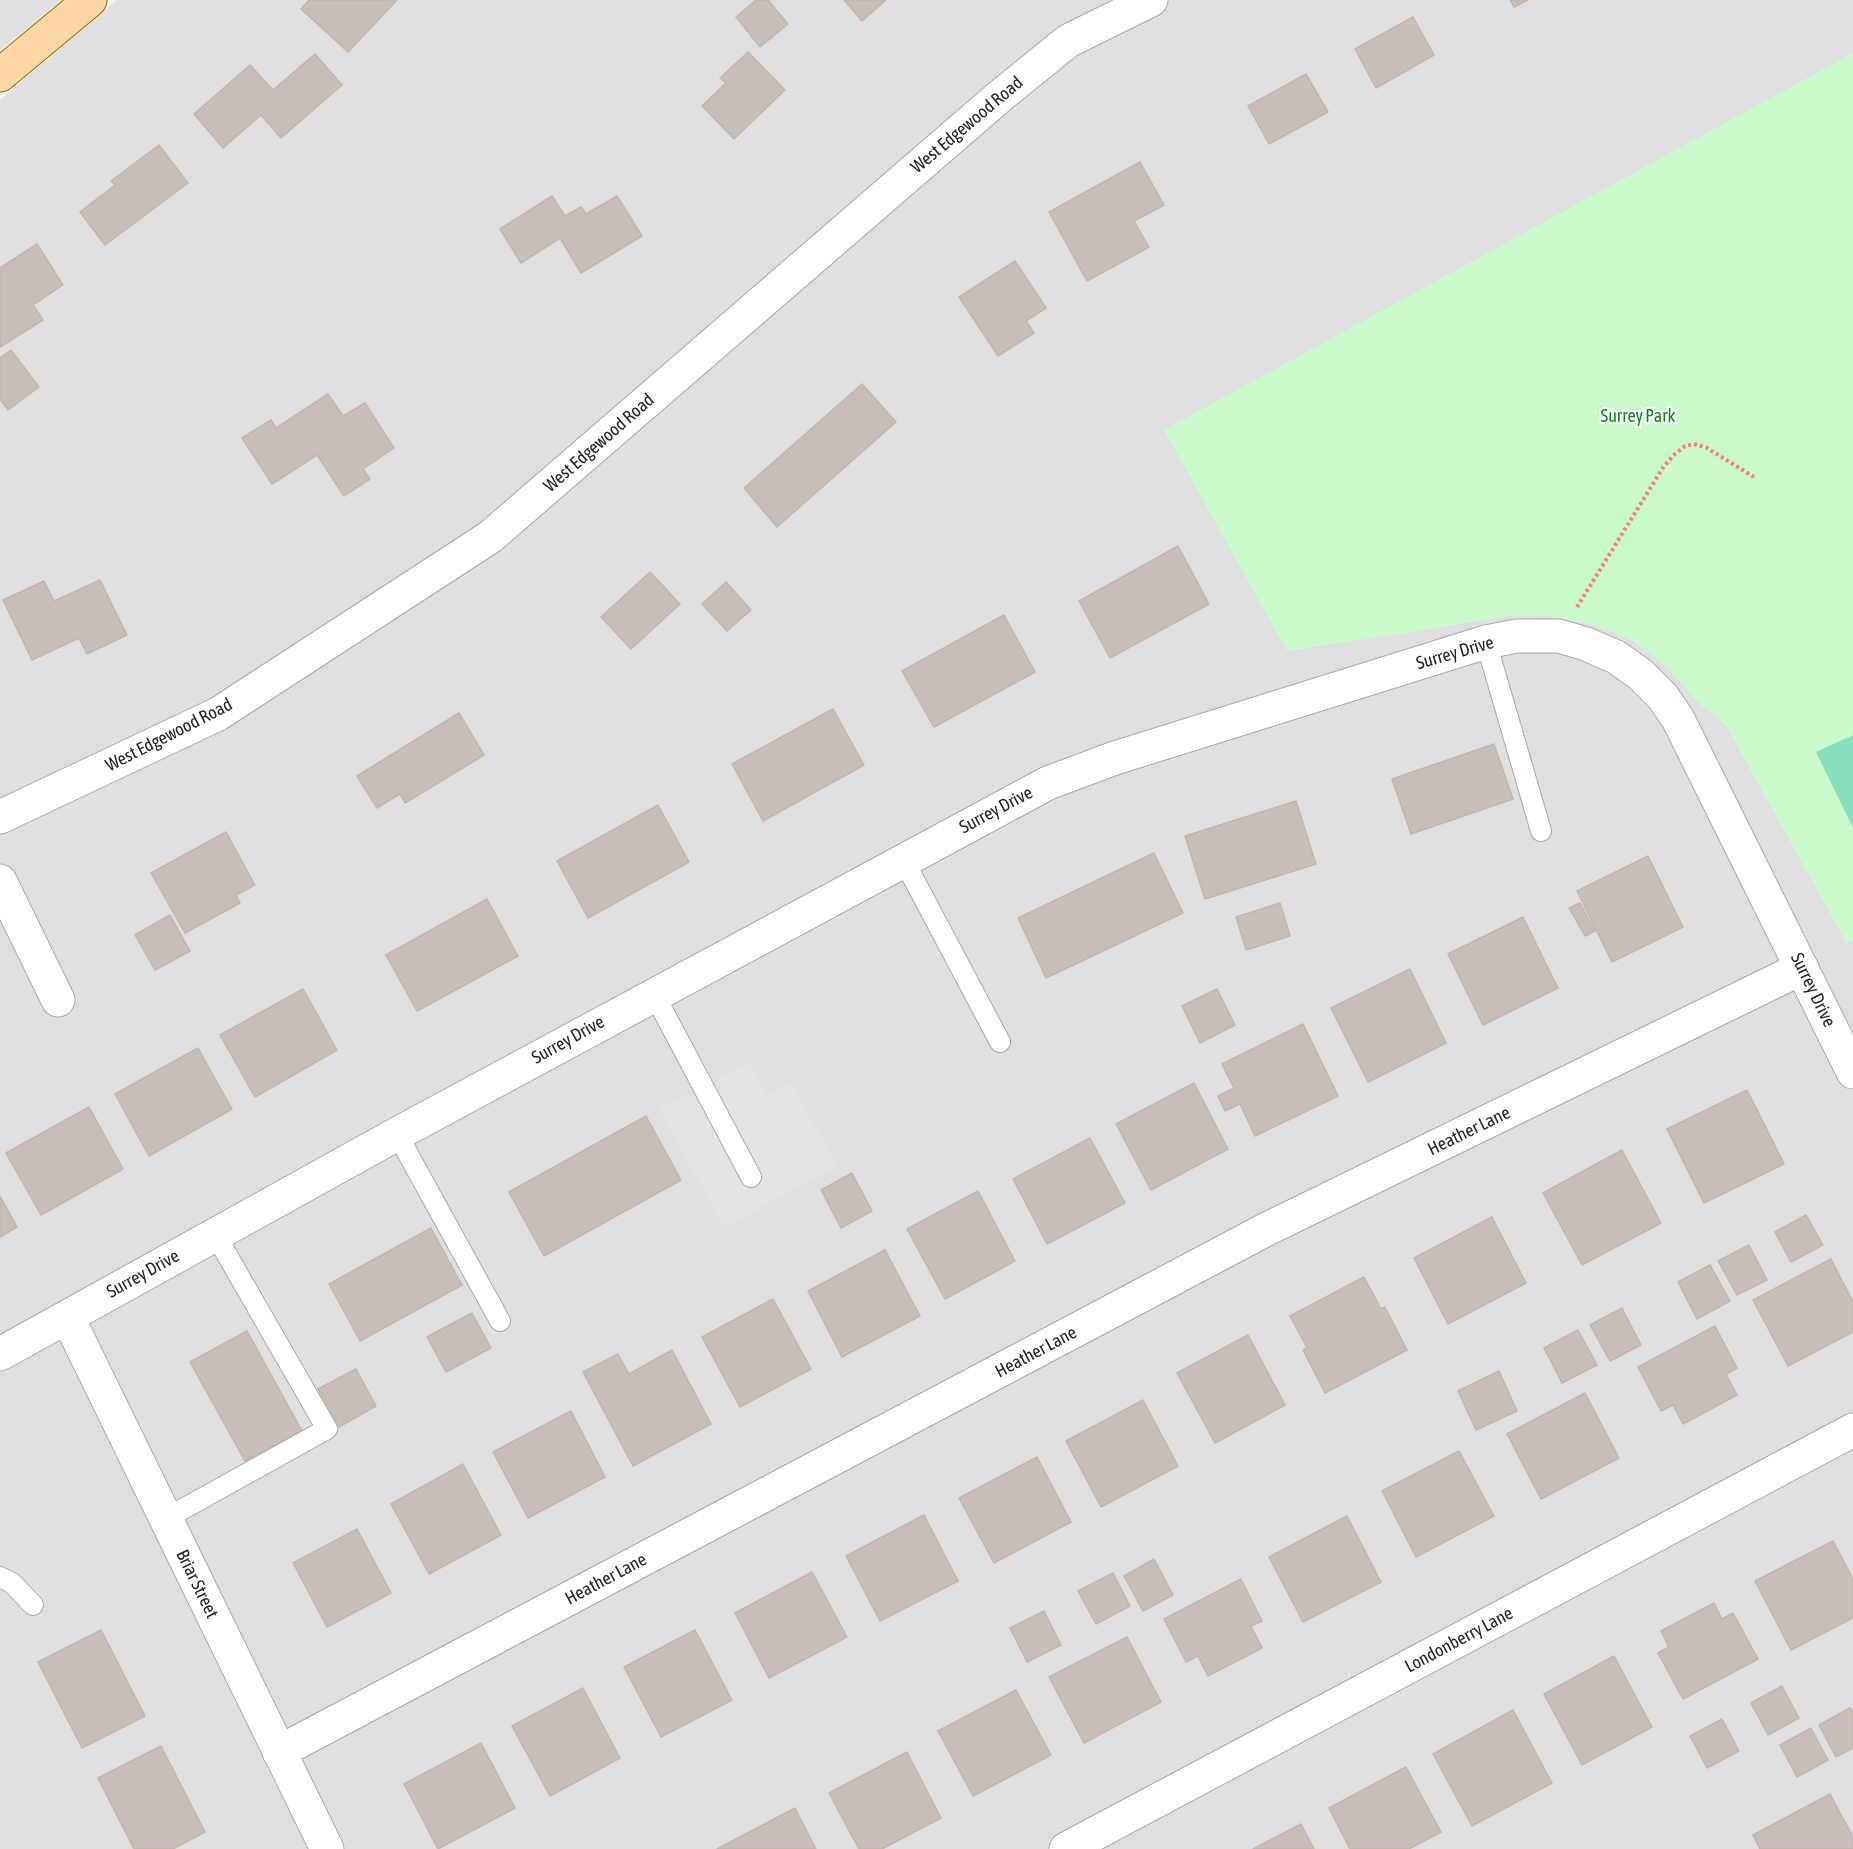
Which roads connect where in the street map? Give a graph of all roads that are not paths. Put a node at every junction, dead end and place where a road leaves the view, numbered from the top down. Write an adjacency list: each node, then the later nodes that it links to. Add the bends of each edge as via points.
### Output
1 (90, 0): 5 (main road)
2 (1093, 0): 4 (street)
3 (1151, 0): 4 (street, West Edgewood Road)
4 (1068, 41): 7 (street, West Edgewood Road, via 490,537 218,714)
5 (0, 75)
6 (1486, 642): 8 (lane); 9 (street, Surrey Drive, via 1079,771 1022,796); 11 (street, Surrey Drive, via 1517,636 1559,636 1616,657 1663,697 1678,718)
7 (0, 817)
8 (1541, 831)
9 (903, 859): 12 (street, Surrey Drive); 14 (lane)
10 (0, 881): 13 (street)
11 (1802, 968): 15 (street, Surrey Drive); 26 (street, Heather Lane, via 1265,1230)
12 (654, 994): 16 (street, Surrey Drive); 17 (lane)
13 (58, 1000)
14 (1000, 1042)
15 (1853, 1072)
16 (397, 1134): 18 (street, Surrey Drive); 20 (lane)
17 (752, 1177)
18 (215, 1234): 19 (street, Surrey Drive); 23 (lane, via 327,1430)
19 (68, 1318): 21 (street, Surrey Drive); 23 (street, Briar Street)
20 (500, 1321)
21 (0, 1354)
22 (1853, 1430): 28 (street, Londonberry Lane)
23 (165, 1519): 26 (street, Briar Street)
24 (0, 1577): 25 (lane, via 12,1583)
25 (33, 1605)
26 (279, 1752): 27 (street, Briar Street)
27 (327, 1849)
28 (1066, 1849)

